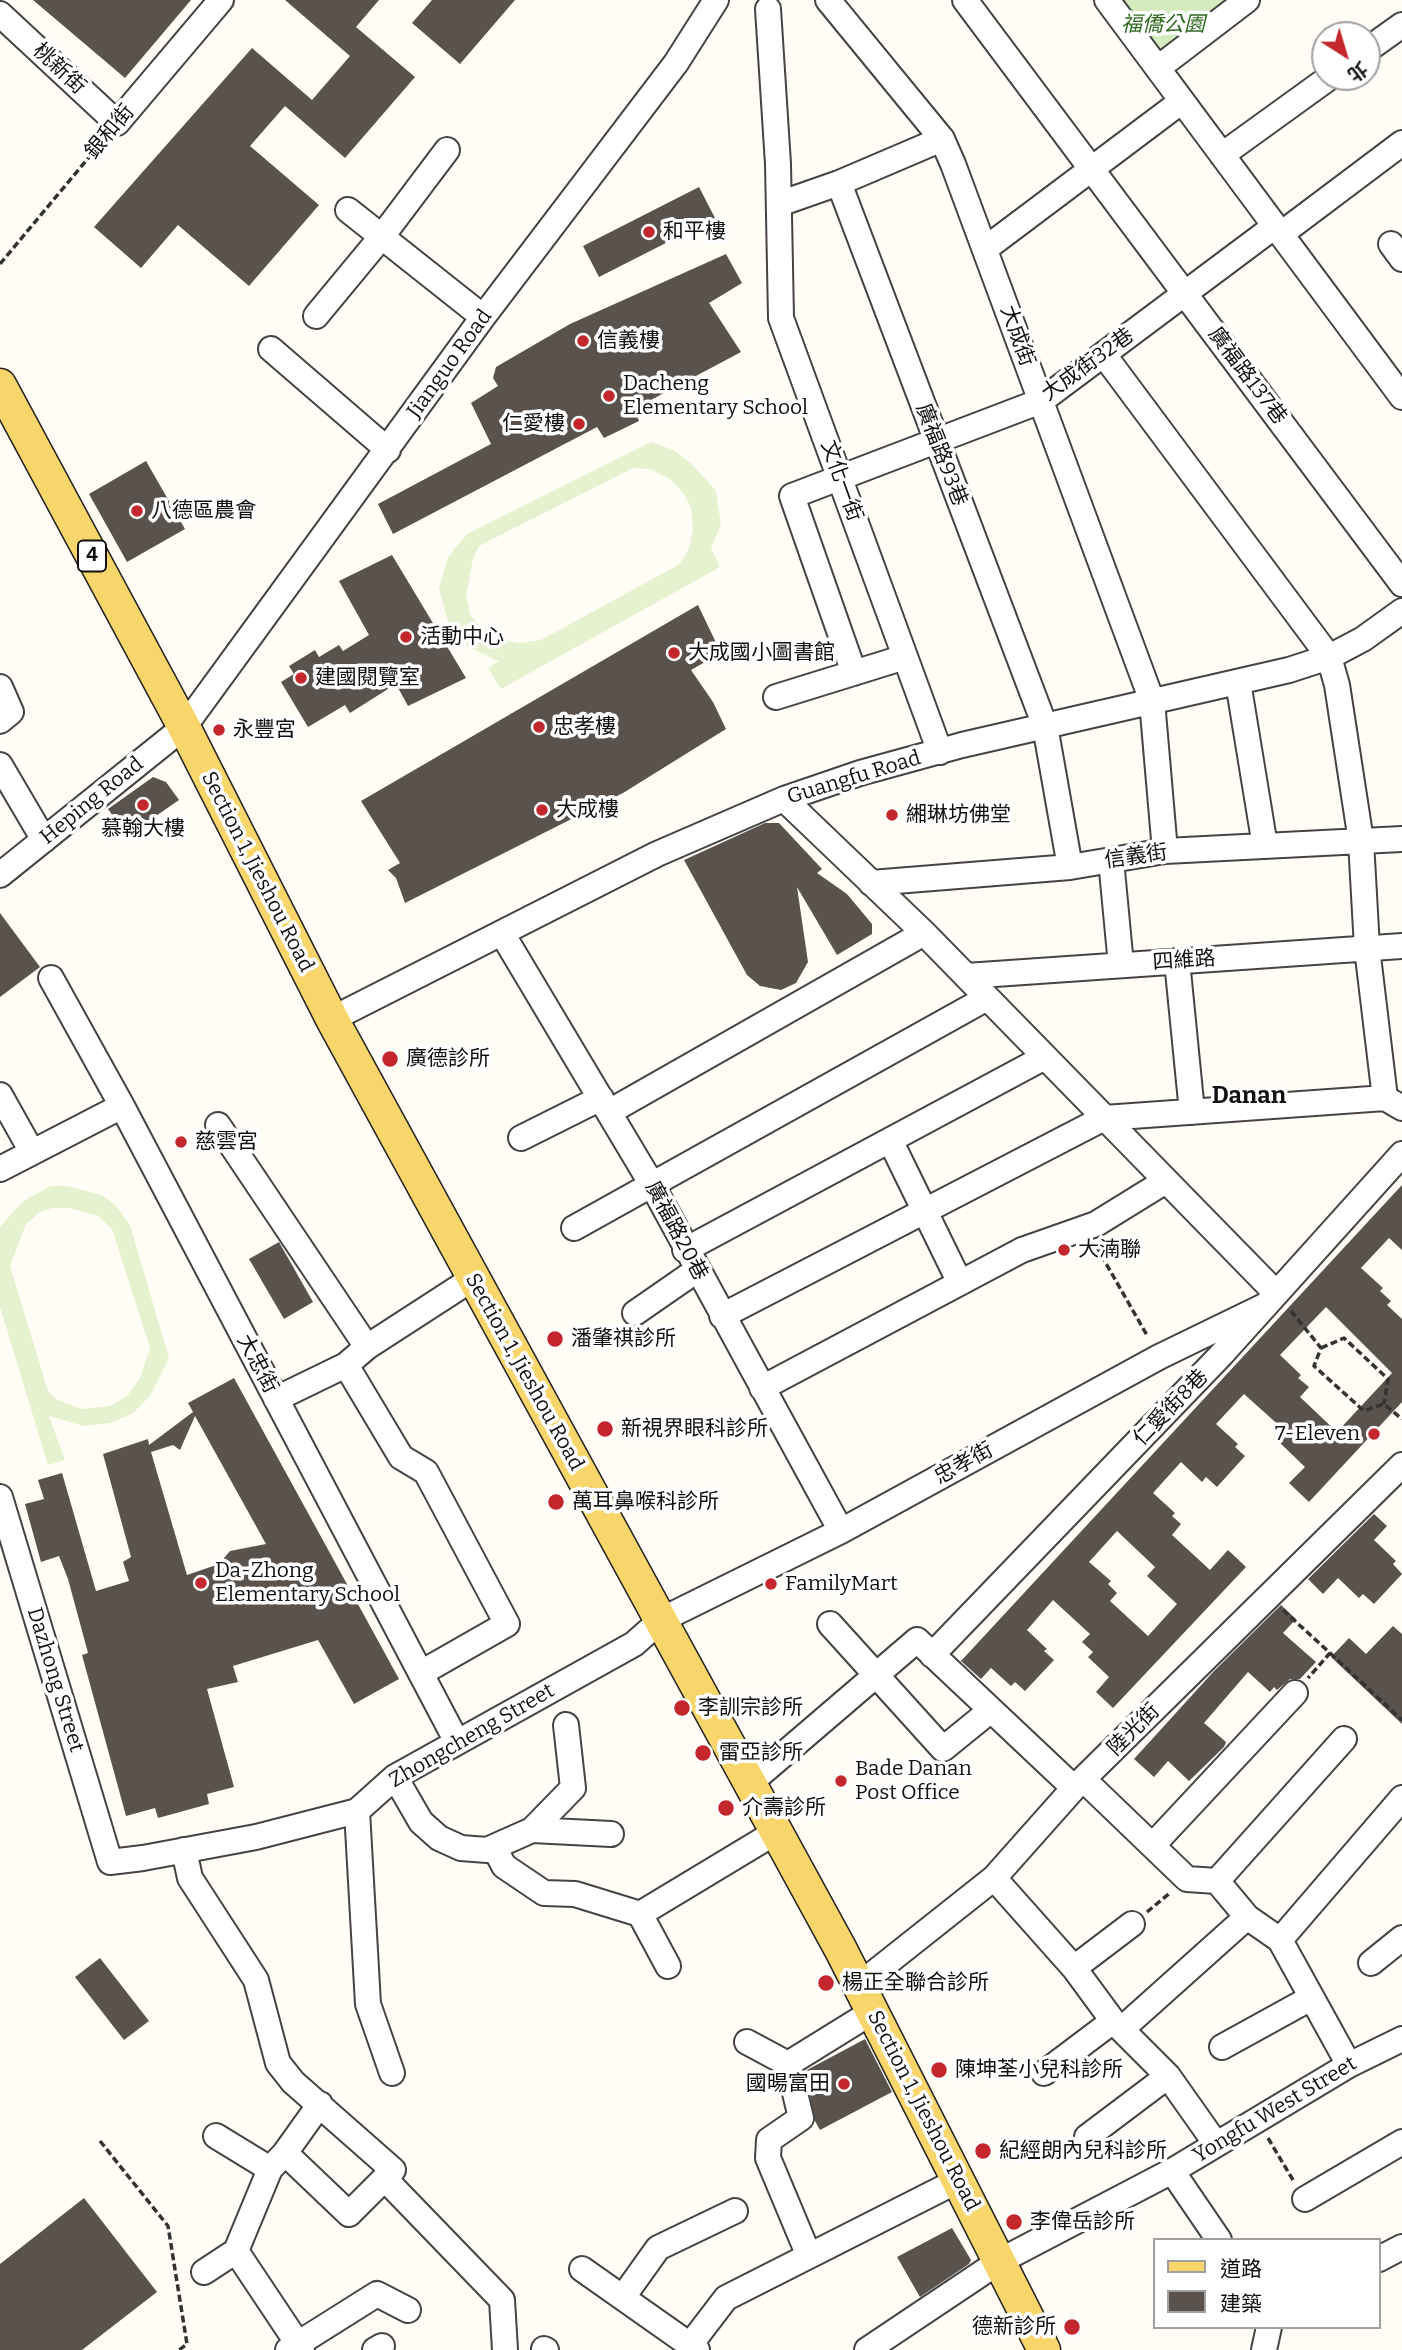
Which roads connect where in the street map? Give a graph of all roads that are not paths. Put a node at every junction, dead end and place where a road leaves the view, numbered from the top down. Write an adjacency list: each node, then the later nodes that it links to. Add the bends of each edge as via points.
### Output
1 (221, 0): 14 (street, 銀和街)
2 (716, 0): 28 (street, Jianguo Road, via 676,63)
3 (828, 0): 15 (street, 大成街)
4 (965, 0): 19 (street, 廣福路137巷)
5 (1107, 0): 11 (street)
6 (1247, 0): 11 (street)
7 (768, 9): 21 (street, 文化一街)
8 (0, 14): 14 (street, 桃新街)
9 (1402, 24): 10 (street)
10 (1381, 40)
11 (1158, 68): 13 (street)
12 (1311, 91): 18 (street)
13 (1182, 101): 18 (street); 19 (street)
14 (117, 123)
15 (942, 139): 20 (street); 25 (street, 大成街)
16 (1402, 143): 23 (street, 大成街32巷)
17 (447, 150): 24 (street)
18 (1222, 155): 23 (street)
19 (1091, 169): 25 (street); 26 (street, 廣福路137巷)
20 (839, 183): 21 (street); 34 (street, 廣福路93巷)
21 (779, 204): 36 (street, 文化一街, via 781,318)
22 (348, 210): 24 (street)
23 (1278, 230): 26 (street, 大成街32巷); 32 (street)
24 (383, 235): 27 (street); 28 (street)
25 (985, 249): 33 (street, 大成街)
26 (1186, 293): 30 (street, 大成街32巷); 37 (street, 廣福路137巷)
27 (316, 316)
28 (483, 317): 35 (street, Jianguo Road)
29 (271, 349): 35 (street)
30 (1104, 355): 33 (street, 大成街32巷); 40 (street)
31 (0, 385): 48 (main road, 4)
32 (1402, 397)
33 (1041, 401): 34 (street, 大成街32巷); 45 (street, 大成街)
34 (936, 441): 36 (street, 大成街32巷); 47 (street, 廣福路93巷)
35 (388, 450): 48 (street, Jianguo Road)
36 (840, 478): 39 (street, 文化一街); 41 (street, 大成街32巷, via 792,496)
37 (1402, 584)
38 (1402, 611): 40 (street, Guangfu Road)
39 (905, 657): 41 (street); 49 (street, 文化一街)
40 (1329, 657): 42 (street, Guangfu Road); 54 (street)
41 (854, 673): 44 (street)
42 (1238, 682): 45 (street, Guangfu Road); 55 (street)
43 (0, 687): 46 (street, via 11,712)
44 (776, 697)
45 (1152, 701): 47 (street, Guangfu Road); 56 (street, 大成街)
46 (0, 720)
47 (1045, 726): 49 (street, Guangfu Road); 58 (street, 廣福路93巷)
48 (184, 727): 53 (street, Heping Road); 70 (main road, Section 1, Jieshou Road / 4)
49 (940, 752): 51 (street, Guangfu Road)
50 (0, 765): 53 (street)
51 (783, 799): 60 (street); 62 (street, Guangfu Road, via 657,854)
52 (1402, 839): 54 (street, 信義街)
53 (44, 840): 59 (street, Heping Road)
54 (1361, 841): 55 (street, 信義街); 64 (street)
55 (1265, 846): 56 (street, 信義街)
56 (1165, 851): 57 (street, 信義街)
57 (1111, 860): 58 (street, 信義街); 66 (street)
58 (1070, 867): 60 (street, 信義街)
59 (0, 875)
60 (871, 883): 61 (street)
61 (924, 933): 67 (street); 74 (street)
62 (503, 935): 70 (street, Guangfu Road); 74 (street, 廣福路20巷)
63 (1402, 946): 64 (street, 四維路)
64 (1367, 948): 65 (street, 四維路); 73 (street)
65 (1177, 961): 66 (street, 四維路); 76 (street)
66 (1121, 965): 67 (street, 四維路)
67 (966, 976): 69 (street)
68 (51, 978): 75 (street, 大忠街)
69 (987, 998): 71 (street); 85 (street)
70 (332, 1019): 89 (main road, Section 1, Jieshou Road / 4)
71 (1045, 1057): 77 (street); 80 (street)
72 (0, 1095): 81 (street)
73 (1394, 1103): 76 (street)
74 (605, 1105): 79 (street); 85 (street, 廣福路20巷)
75 (122, 1106): 81 (street); 97 (street, 大忠街)
76 (1192, 1112): 77 (street)
77 (1104, 1118): 84 (street); 86 (street)
78 (218, 1125): 94 (street)
79 (521, 1138)
80 (890, 1140): 86 (street); 88 (street)
81 (32, 1152): 83 (street)
82 (1402, 1154): 91 (street, 仁愛街8巷)
83 (0, 1169)
84 (1164, 1182): 90 (street, via 1086,1228 1022,1250); 91 (street)
85 (651, 1183): 87 (street); 88 (street, 廣福路20巷)
86 (926, 1211): 90 (street); 93 (street)
87 (573, 1228)
88 (691, 1260): 92 (street); 93 (street, 廣福路20巷)
89 (472, 1279): 94 (street); 101 (main road, Section 1, Jieshou Road / 4)
90 (960, 1283): 96 (street)
91 (1270, 1300): 100 (street, 忠孝街); 103 (street, 仁愛街8巷)
92 (635, 1312)
93 (722, 1316): 96 (street, 廣福路20巷)
94 (367, 1347): 95 (street)
95 (346, 1365): 97 (street); 104 (street, via 401,1457 426,1472 507,1624)
96 (762, 1388): 100 (street, 廣福路20巷)
97 (276, 1399): 104 (street, 大忠街)
98 (1400, 1470): 113 (street, 陸光街)
99 (0, 1497): 122 (street, Dazhong Street)
100 (841, 1531): 101 (street, 忠孝街)
101 (662, 1620): 110 (street, Zhongcheng Street, via 634,1644); 112 (main road, Section 1, Jieshou Road / 4)
102 (830, 1624): 105 (street)
103 (925, 1648): 105 (street, 仁愛街8巷); 107 (street)
104 (421, 1673): 110 (street, 大忠街)
105 (878, 1676): 107 (street, via 943,1749); 112 (street, 仁愛街8巷)
106 (1295, 1693): 119 (street)
107 (990, 1710): 113 (street)
108 (566, 1725): 116 (street, via 573,1788)
109 (1344, 1740): 124 (street)
110 (457, 1742): 111 (street, Zhongcheng Street)
111 (394, 1777): 115 (street, Zhongcheng Street); 120 (street, via 421,1822 439,1838 461,1848 487,1850)
112 (750, 1783): 117 (main road, Section 1, Jieshou Road / 4)
113 (1079, 1784): 119 (street); 123 (street, 陸光街)
114 (1402, 1798): 129 (street)
115 (357, 1811): 121 (street, Zhongcheng Street); 141 (street, via 368,2004)
116 (532, 1830): 118 (street); 120 (street)
117 (776, 1832): 125 (street); 134 (main road, Section 1, Jieshou Road / 4)
118 (611, 1834)
119 (1153, 1845): 124 (street, via 1187,1879)
120 (494, 1846): 125 (street, via 504,1866 544,1893 575,1894)
121 (184, 1850): 122 (street, Zhongcheng Street); 144 (street, via 190,1878 256,1980 278,2063)
122 (110, 1862)
123 (994, 1878): 132 (street); 134 (street, 陸光街)
124 (1217, 1881): 126 (street)
125 (640, 1914): 131 (street)
126 (1247, 1917): 129 (street); 135 (street)
127 (1132, 1924): 132 (street)
128 (1402, 1938): 130 (street)
129 (1280, 1940): 133 (street)
130 (1371, 1963)
131 (668, 1966)
132 (1074, 1968): 135 (street)
133 (1311, 1998): 138 (street); 140 (street)
134 (866, 1999): 139 (street, 陸光街); 152 (main road, Section 1, Jieshou Road / 4)
135 (1118, 2024): 142 (street); 143 (street)
136 (1402, 2039): 140 (street, Yongfu West Street)
137 (747, 2042): 139 (street)
138 (1222, 2047)
139 (788, 2064): 158 (street, via 801,2118 769,2140 768,2158)
140 (1349, 2065): 148 (street, Yongfu West Street)
141 (392, 2073)
142 (1044, 2073)
143 (1168, 2076): 146 (street); 148 (street)
144 (320, 2104): 149 (street); 151 (street, via 393,2170)
145 (216, 2136): 149 (street)
146 (1087, 2137)
147 (1402, 2142): 153 (street)
148 (1216, 2144): 150 (street, Yongfu West Street)
149 (278, 2161): 151 (street, via 349,2214); 157 (street)
150 (1172, 2171): 155 (street); 160 (street, Yongfu West Street)
151 (385, 2179): 168 (street, via 502,2300)
152 (959, 2180): 158 (street); 160 (main road, Section 1, Jieshou Road / 4)
153 (1305, 2199)
154 (735, 2211): 163 (street, via 658,2248)
155 (1218, 2238)
156 (1402, 2247): 159 (street)
157 (236, 2251): 162 (street); 166 (street)
158 (809, 2256): 167 (street, via 726,2298)
159 (1381, 2258)
160 (1000, 2261): 169 (street, Yongfu West Street); 170 (main road, Section 1, Jieshou Road / 4)
161 (582, 2269): 163 (street)
162 (204, 2272)
163 (622, 2297): 167 (street)
164 (408, 2310): 166 (street, via 377,2294)
165 (1269, 2329): 171 (street)
166 (296, 2348)
167 (694, 2348)
168 (505, 2350)
169 (867, 2350)
170 (1044, 2350)
171 (1264, 2350)

